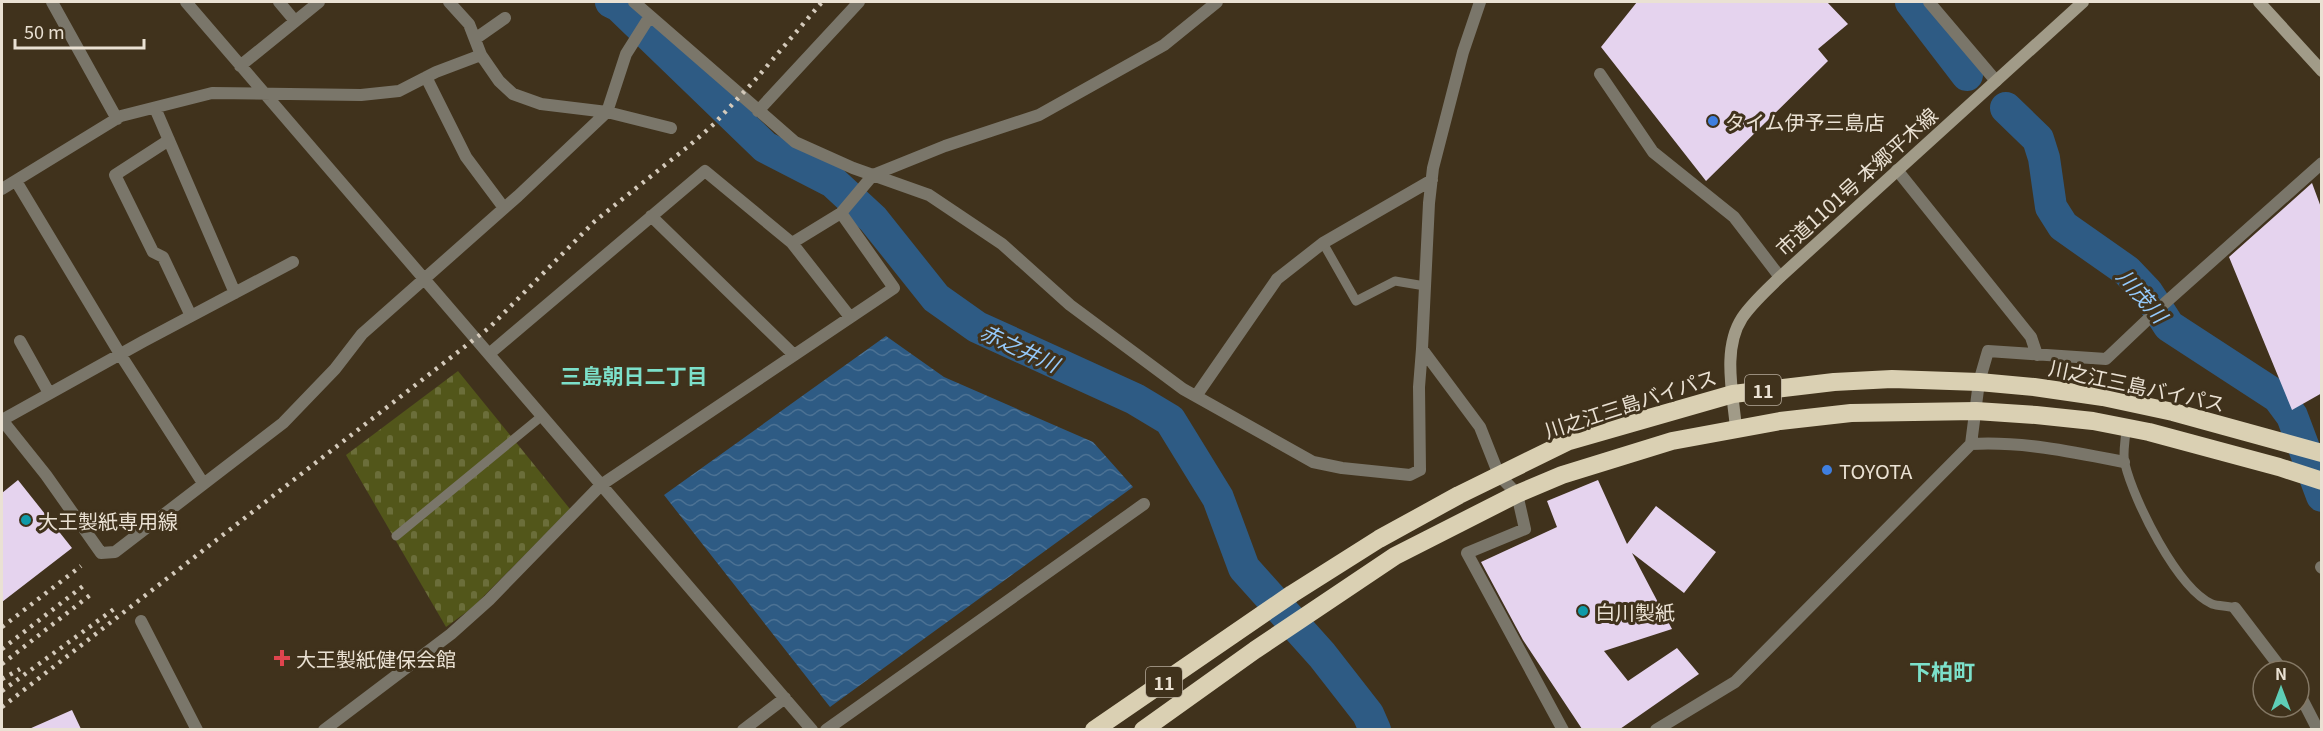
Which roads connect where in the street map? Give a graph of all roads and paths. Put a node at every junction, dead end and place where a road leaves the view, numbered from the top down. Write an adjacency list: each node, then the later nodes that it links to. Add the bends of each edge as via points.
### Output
1 (52, 2): 27 (street)
2 (186, 2): 18 (street)
3 (279, 2): 15 (street)
4 (319, 2): 15 (street)
5 (449, 2): 16 (street, via 469,24)
6 (634, 2): 14 (street)
7 (859, 2): 25 (street)
8 (1217, 2): 32 (street, via 1164,45 1039,115)
9 (1480, 2): 33 (street, via 1463,52)
10 (1929, 2): 22 (street)
11 (2083, 2): 22 (street, 市道1101号 本郷平木線)
12 (2259, 2): 19 (street)
13 (505, 18): 16 (street)
14 (648, 19): 25 (street); 26 (street, via 626,54)
15 (295, 21): 18 (street)
16 (475, 39): 17 (street)
17 (481, 55): 21 (street); 26 (street, via 513,94 541,104)
18 (240, 66): 23 (street)
19 (2322, 71)
20 (1600, 74): 42 (street, via 1653,152 1734,217)
21 (426, 77): 23 (street, via 399,91 361,95); 36 (street, via 466,157)
22 (1996, 81): 31 (street, 市道1101号 本郷平木線)
23 (263, 94): 24 (street, via 212,93); 43 (street)
24 (155, 108): 27 (street); 29 (street)
25 (758, 111): 32 (street, via 795,142)
26 (607, 112): 28 (street); 36 (street)
27 (117, 119): 34 (street)
28 (671, 128)
29 (169, 140): 45 (street); 46 (street, via 115,175 153,252 163,257)
30 (2322, 163): 52 (street, via 2106,359)
31 (1897, 170): 42 (street, 市道1101号 本郷平木線); 52 (street, via 2031,337)
32 (873, 175): 37 (street); 57 (street, via 929,195 1002,244 1070,305)
33 (1432, 180): 40 (street); 44 (street)
34 (16, 181): 35 (street); 50 (street)
35 (2, 189)
36 (504, 208): 43 (street)
37 (844, 210): 39 (street); 47 (street, via 894,288)
38 (651, 216): 39 (street, via 705,171); 51 (street); 53 (street)
39 (792, 243): 47 (street)
40 (1323, 243): 44 (lane, via 1356,301 1395,281); 57 (street, via 1276,279)
41 (293, 262): 45 (street)
42 (1780, 277): 56 (street, 市道1101号 本郷平木線, via 1742,319 1733,340)
43 (423, 278): 51 (street); 68 (street, via 362,334 335,369 283,423)
44 (1425, 286): 49 (street)
45 (235, 293): 46 (street)
46 (190, 316): 50 (street)
47 (850, 317): 53 (street)
48 (20, 341): 55 (street)
49 (1422, 349): 57 (street, via 1420,470 1410,475 1313,462); 66 (street, via 1480,427)
50 (120, 354): 55 (street); 68 (street)
51 (489, 354): 59 (street)
52 (2037, 355): 54 (street, via 1988,351)
53 (794, 356): 69 (street)
54 (1979, 382): 56 (highway, 川之江三島バイパス / 11, via 1892,379); 58 (street); 64 (highway, 川之江三島バイパス / 11, via 2103,397 2174,412)
55 (49, 393): 60 (street)
56 (1733, 394): 61 (street, 市道1101号 本郷平木線); 66 (highway, 川之江三島バイパス / 11, via 1569,441)
57 (1196, 396)
58 (1976, 411): 61 (highway, 11, via 1851,413); 62 (highway, 11, via 2070,418); 63 (street)
59 (542, 416): 69 (street); 72 (lane)
60 (2, 420): 68 (street, via 101,553 115,552)
61 (1736, 428): 70 (highway, 11, via 1625,454)
62 (2126, 428): 65 (lane); 67 (highway, 11)
63 (1971, 444): 65 (street, via 2073,452); 85 (street, via 1735,682)
64 (2322, 453)
65 (2124, 462): 73 (lane, via 2136,496 2173,568 2212,604)
66 (1499, 475): 70 (street); 82 (highway, 川之江三島バイパス / 11, via 1379,539)
67 (2322, 481)
68 (203, 483)
69 (602, 485): 76 (street); 78 (street, via 452,634)
70 (1517, 494): 83 (highway, 11, via 1395,556); 84 (street, via 1525,529 1467,553)
71 (1144, 504): 81 (street)
72 (396, 536)
73 (2235, 608): 75 (street)
74 (141, 621): 77 (street)
75 (2274, 659)
76 (785, 698): 79 (street); 80 (street)
77 (197, 729)
78 (324, 729)
79 (743, 729)
80 (812, 729)
81 (826, 729)
82 (1094, 729)
83 (1143, 729)
84 (1563, 729)
85 (1656, 729)

